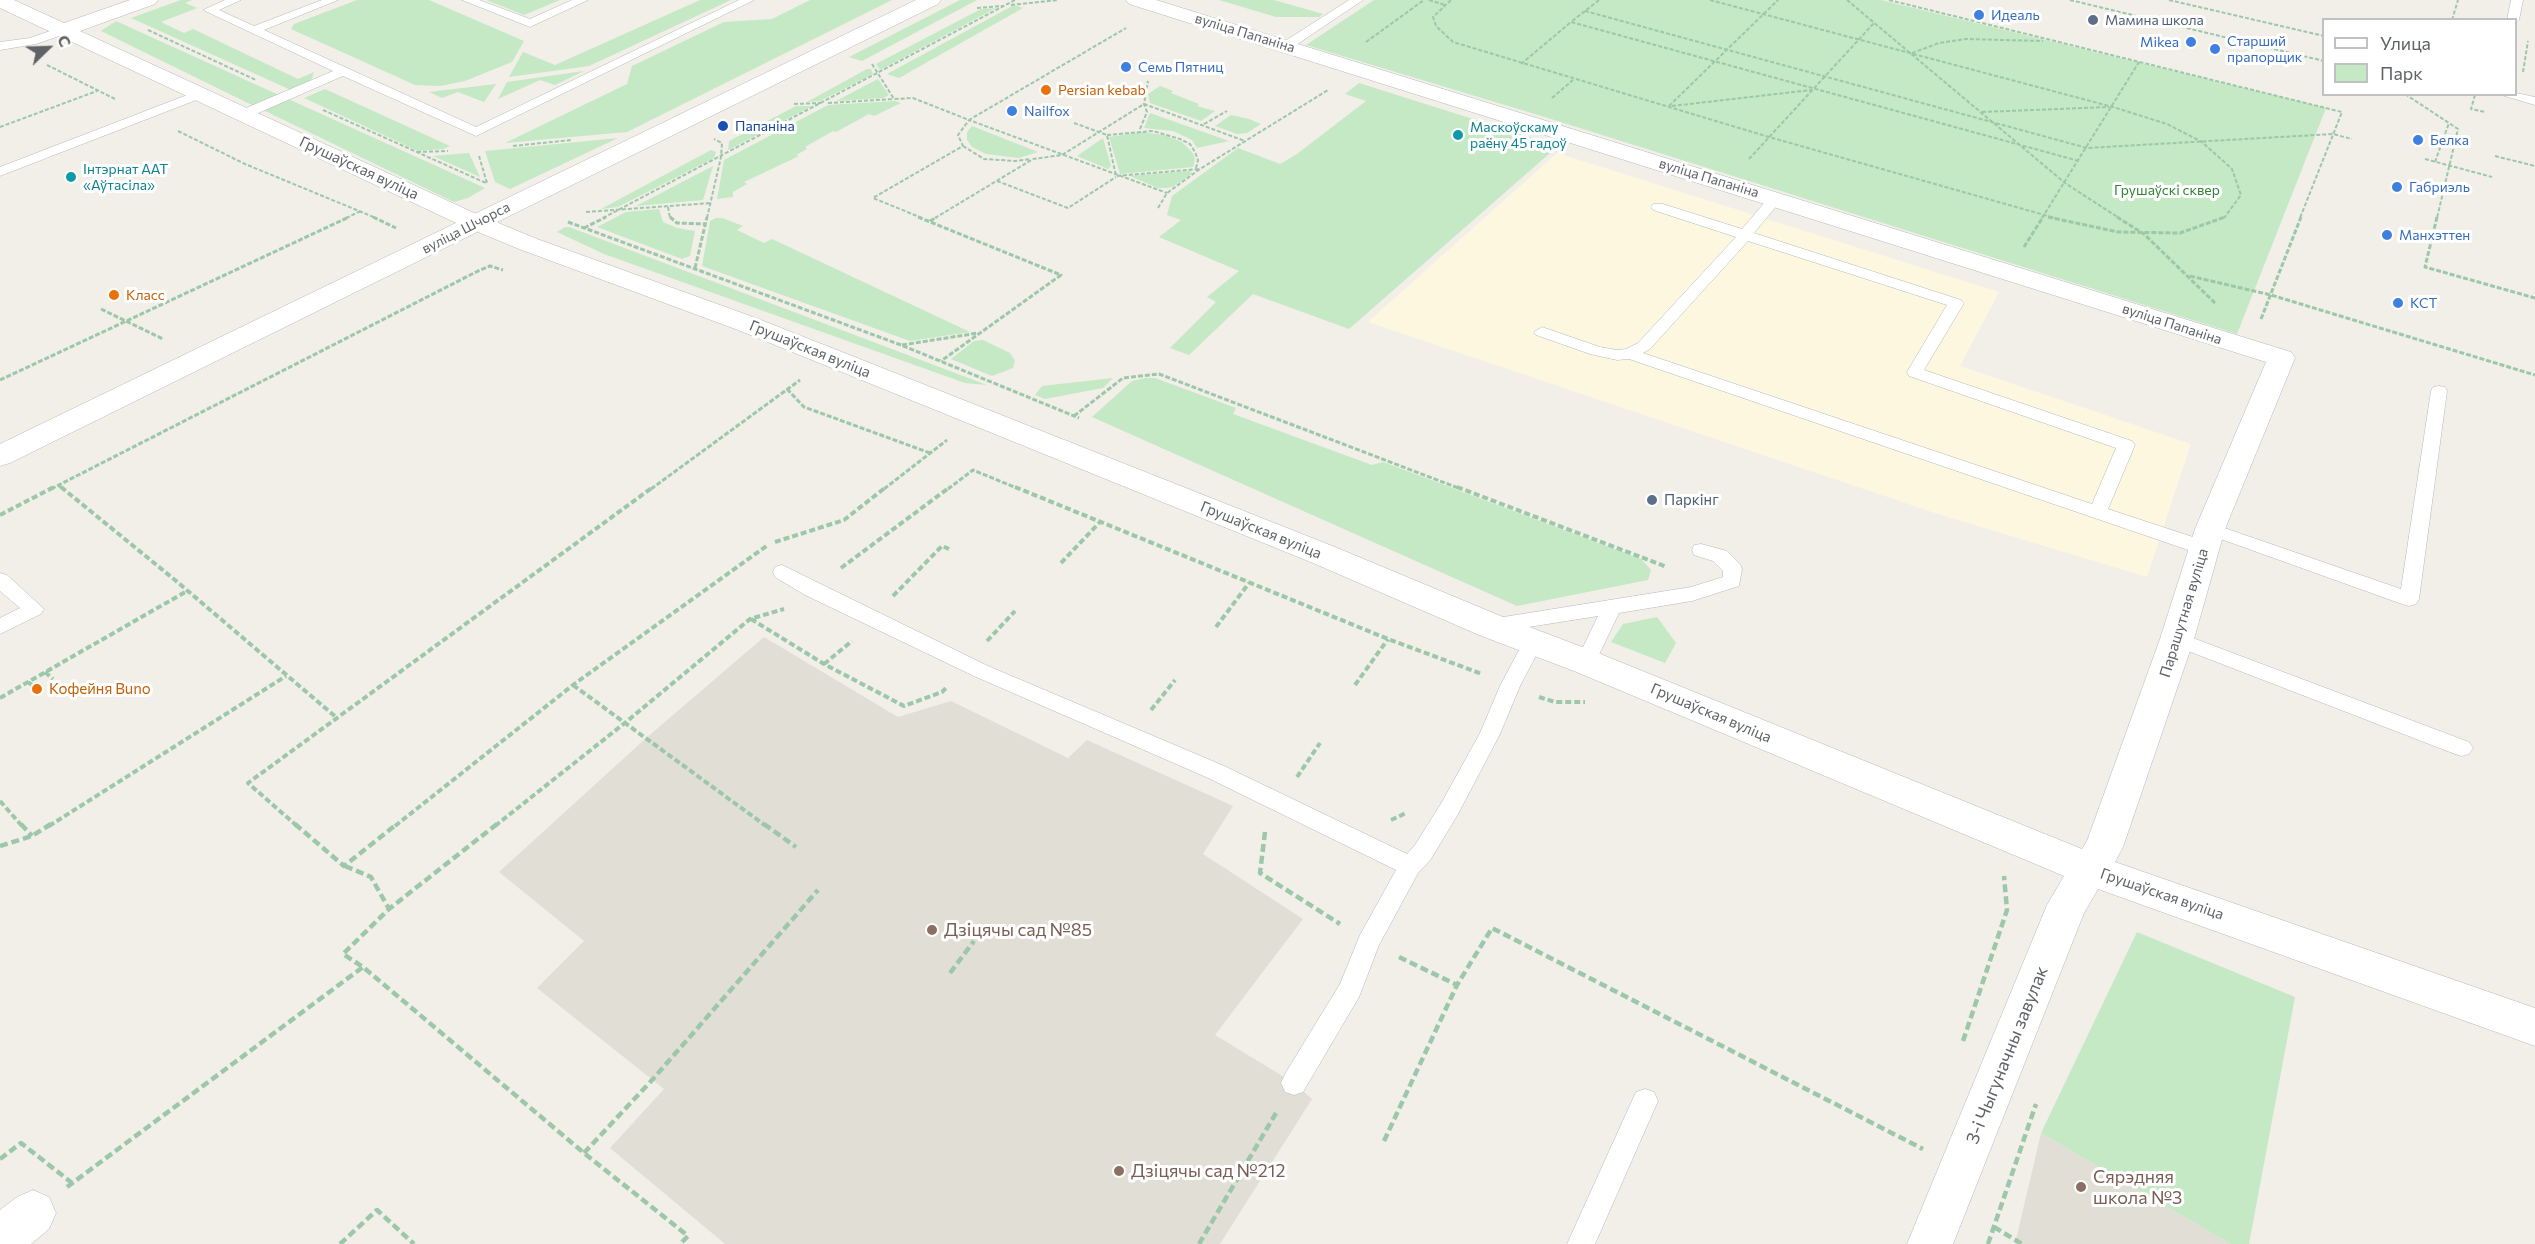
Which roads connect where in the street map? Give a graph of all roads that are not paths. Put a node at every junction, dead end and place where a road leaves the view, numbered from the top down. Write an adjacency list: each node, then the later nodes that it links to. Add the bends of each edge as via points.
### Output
1 (148, 0): 13 (street)
2 (235, 0): 14 (lane, via 209,10)
3 (332, 0): 14 (lane)
4 (468, 0): 5 (lane, via 530,23)
5 (582, 0)
6 (748, 0): 17 (lane, via 476,132)
7 (931, 0): 25 (street, вуліца Шчорса)
8 (1136, 0): 16 (street, вуліца Папаніна)
9 (1358, 0): 16 (lane)
10 (2517, 0): 12 (lane)
11 (0, 1): 13 (street, Грушаўская вуліца)
12 (2513, 18)
13 (64, 30): 15 (lane, via 32,41); 18 (street, Грушаўская вуліца)
14 (254, 30): 17 (lane)
15 (2, 45)
16 (1286, 46): 23 (street, вуліца Папаніна)
17 (343, 71): 21 (lane)
18 (200, 94): 21 (street, Грушаўская вуліца); 22 (lane)
19 (2513, 96): 20 (lane)
20 (2535, 101)
21 (244, 114): 25 (street, Грушаўская вуліца)
22 (0, 172)
23 (1776, 198): 26 (lane); 29 (street, вуліца Папаніна)
24 (1658, 207): 26 (lane)
25 (478, 222): 31 (street, вуліца Шчорса); 38 (street, Грушаўская вуліца, via 747,324)
26 (1745, 235): 28 (lane, via 1644,346); 32 (lane, via 1956,303 1915,372 2126,445)
27 (1542, 333): 28 (lane, via 1596,351)
28 (1630, 354): 32 (lane)
29 (2281, 358): 33 (street, Парашутная вуліца)
30 (2439, 391): 33 (lane, via 2409,598)
31 (0, 456)
32 (2098, 512): 33 (lane)
33 (2207, 538): 40 (street, Парашутная вуліца)
34 (1701, 550): 37 (lane, via 1720,556 1733,569 1732,581 1692,594)
35 (782, 572): 44 (lane, via 981,671 1214,771)
36 (0, 580): 39 (lane, via 34,609)
37 (1612, 606): 38 (lane); 42 (lane)
38 (1491, 626): 41 (street, Грушаўская вуліца)
39 (0, 627)
40 (2177, 639): 43 (lane); 45 (street, Парашутная вуліца, via 2104,847)
41 (1533, 642): 42 (street, Грушаўская вуліца); 44 (lane, via 1450,808 1424,852)
42 (1586, 662): 45 (street, Грушаўская вуліца)
43 (2462, 748)
44 (1410, 866): 47 (lane, via 1368,942 1350,989)
45 (2089, 869): 46 (street, Грушаўская вуліца); 50 (street, 3-і Чыгуначны завулак, via 2067,905)
46 (2535, 1027)
47 (1294, 1083)
48 (1645, 1101): 49 (lane)
49 (1581, 1244)
50 (1930, 1244)

